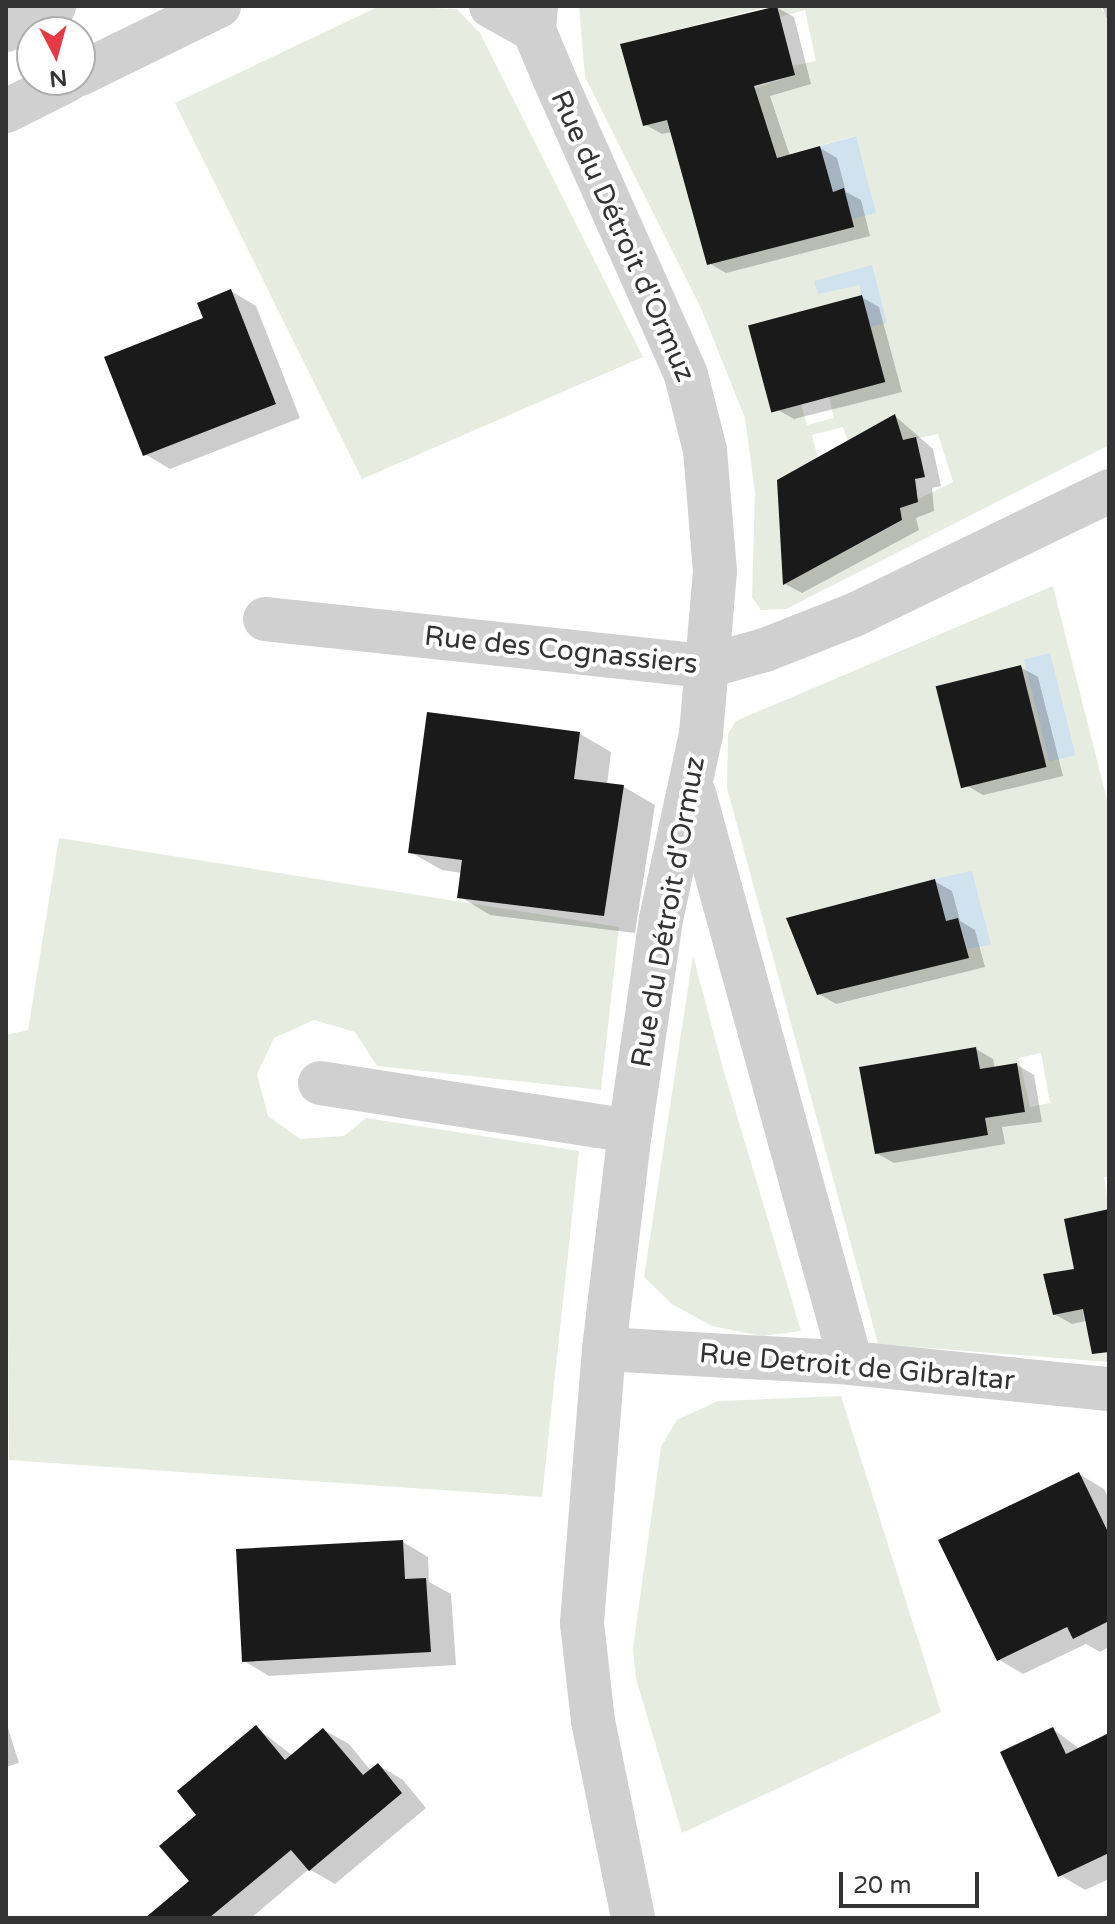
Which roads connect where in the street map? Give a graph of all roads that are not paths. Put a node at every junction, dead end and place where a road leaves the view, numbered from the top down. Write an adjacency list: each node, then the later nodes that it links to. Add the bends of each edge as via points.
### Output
1 (54, 6): 5 (street)
2 (219, 6): 6 (street)
3 (491, 6): 4 (street, Rue du Détroit d'Ormuz)
4 (535, 18): 11 (street, Rue du Détroit d'Ormuz, via 695,406 705,450 714,558)
5 (6, 30)
6 (96, 66)
7 (36, 96): 8 (street)
8 (6, 111)
9 (1109, 491): 11 (street, Rue des Cognassiers, via 854,615)
10 (265, 619): 11 (street, Rue des Cognassiers)
11 (708, 666): 12 (street, Rue du Détroit d'Ormuz)
12 (692, 787): 14 (street, Rue du Détroit d'Ormuz, via 661,919); 16 (street)
13 (320, 1083): 14 (street)
14 (630, 1131): 15 (street, Rue du Détroit d'Ormuz)
15 (604, 1349): 16 (street, Rue Detroit de Gibraltar); 18 (street, Rue du Détroit d'Ormuz, via 582,1623 593,1721)
16 (851, 1363): 17 (street, Rue Detroit de Gibraltar)
17 (1109, 1389)
18 (633, 1918)

